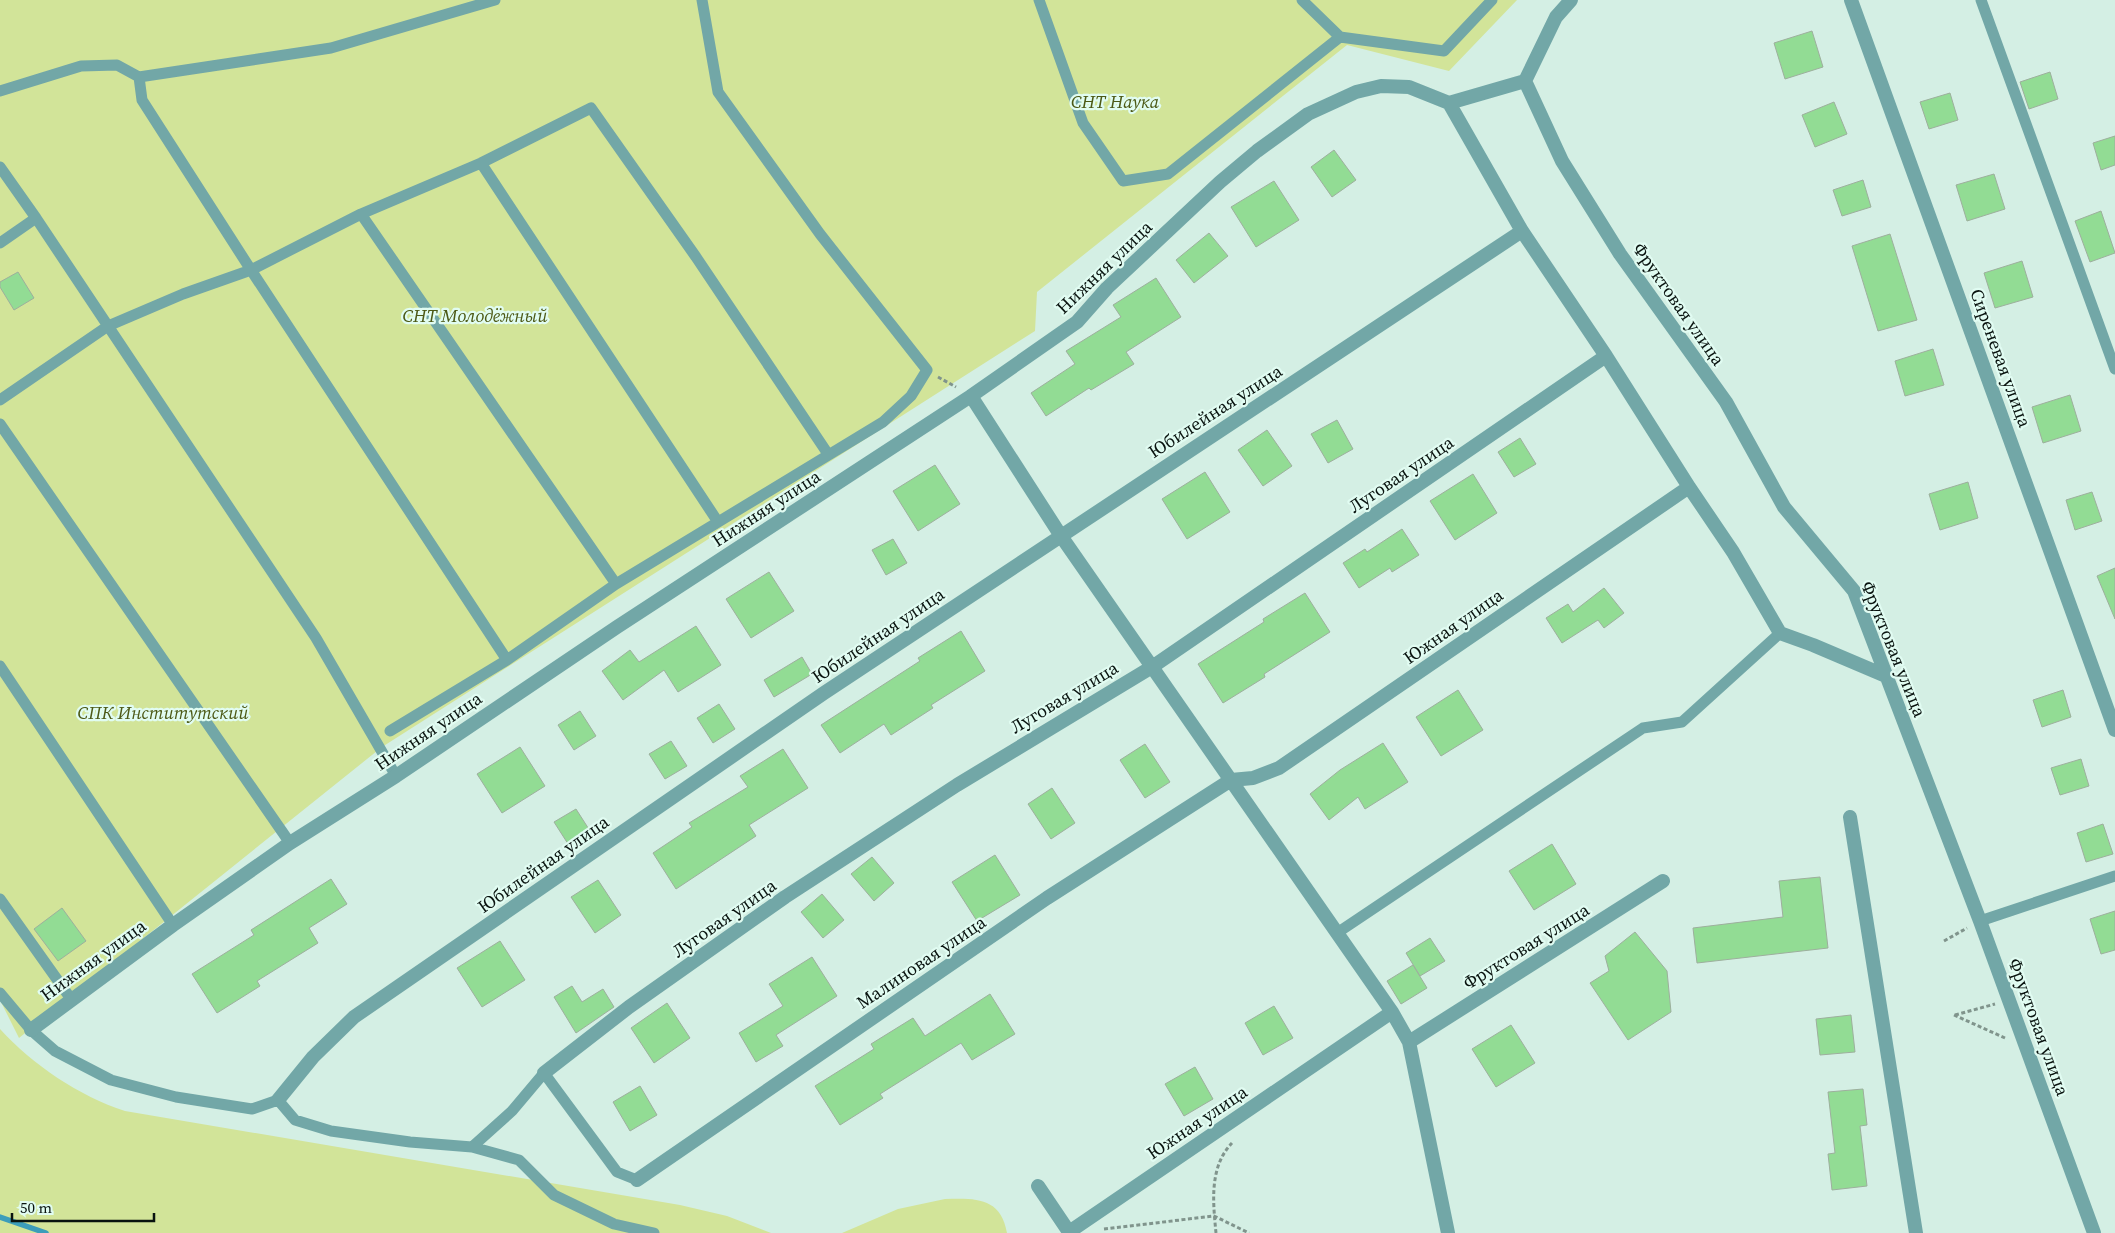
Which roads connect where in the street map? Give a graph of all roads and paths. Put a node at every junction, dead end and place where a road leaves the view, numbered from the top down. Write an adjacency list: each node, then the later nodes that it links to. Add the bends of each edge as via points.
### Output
1 (495, 0): 10 (lane, via 332,48)
2 (702, 0): 24 (lane, via 718,92 820,234)
3 (1039, 0): 9 (lane, via 1083,123 1123,181 1168,174)
4 (1302, 0): 9 (lane)
5 (1492, 0): 9 (lane, via 1444,51)
6 (1571, 0): 11 (street, via 1556,17)
7 (1851, 0): 38 (street, Сиреневая улица)
8 (1981, 0): 23 (lane)
9 (1340, 37)
10 (139, 77): 12 (lane, via 117,65 81,66); 20 (lane, via 142,100)
11 (1524, 81): 13 (street); 37 (street, Фруктовая улица, via 1562,161 1620,254 1726,402 1784,507 1854,590)
12 (0, 91)
13 (1449, 103): 18 (street); 25 (street, Нижняя улица, via 1420,90 1389,86 1356,92 1308,114 1220,182 1107,288 1077,322)
14 (481, 163): 16 (lane); 28 (lane, via 591,108); 30 (lane)
15 (0, 167): 17 (lane)
16 (361, 214): 20 (lane); 32 (lane)
17 (36, 218): 19 (lane); 21 (lane)
18 (1522, 231): 22 (street); 31 (street, Юбилейная улица)
19 (0, 243)
20 (251, 270): 21 (lane); 34 (lane)
21 (108, 326): 26 (lane); 40 (lane, via 316,638)
22 (1606, 356): 29 (street); 36 (street, Луговая улица)
23 (2115, 369)
24 (927, 370): 25 (path); 28 (lane, via 911,396 883,422)
25 (972, 396): 31 (street); 40 (street, Нижняя улица, via 617,627)
26 (0, 400)
27 (0, 424): 43 (lane)
28 (828, 454): 30 (lane)
29 (1689, 487): 33 (street, via 1733,552); 41 (street, Южная улица, via 1280,768 1253,778)
30 (718, 522): 32 (lane)
31 (1061, 536): 36 (street); 59 (street, Юбилейная улица, via 824,693 354,1017 313,1057)
32 (616, 584): 34 (lane)
33 (1780, 633): 37 (street); 49 (lane, via 1682,722 1643,728)
34 (507, 660): 39 (lane)
35 (0, 666): 48 (lane)
36 (1152, 667): 41 (street); 58 (street, Луговая улица, via 957,785 785,898 629,1008)
37 (1886, 676): 47 (street, Фруктовая улица)
38 (2115, 730)
39 (390, 731)
40 (396, 776): 43 (street, Нижняя улица)
41 (1231, 780): 49 (street); 62 (street, Малиновая улица, via 1048,898)
42 (1850, 817): 70 (street)
43 (290, 843): 48 (street, Нижняя улица)
44 (2115, 876): 47 (lane)
45 (1663, 881): 56 (street, Фруктовая улица)
46 (0, 899): 52 (lane)
47 (1980, 920): 50 (path); 53 (street, Фруктовая улица)
48 (174, 925): 52 (street, Нижняя улица)
49 (1337, 932): 54 (street)
50 (1944, 941)
51 (0, 993): 55 (lane)
52 (71, 999): 55 (street, Нижняя улица)
53 (2010, 1001): 57 (street, Фруктовая улица); 57 (path, via 1954,1015)
54 (1392, 1012): 56 (street); 63 (street, Южная улица, via 1069,1232)
55 (31, 1030): 59 (lane, via 55,1050 110,1080 176,1097 252,1109)
56 (1409, 1042): 69 (street)
57 (2026, 1048): 71 (street, Фруктовая улица)
58 (544, 1073): 61 (lane, via 512,1111); 62 (lane, via 617,1172)
59 (278, 1100): 61 (lane, via 295,1120 331,1131)
60 (1232, 1142): 64 (path, via 1214,1174)
61 (472, 1147): 66 (lane, via 519,1160 554,1195 614,1224)
62 (637, 1180)
63 (1038, 1186)
64 (1214, 1216): 65 (path); 67 (path); 68 (path)
65 (1097, 1229)
66 (654, 1233)
67 (1216, 1233)
68 (1249, 1233)
69 (1448, 1233)
70 (1916, 1233)
71 (2094, 1233)

